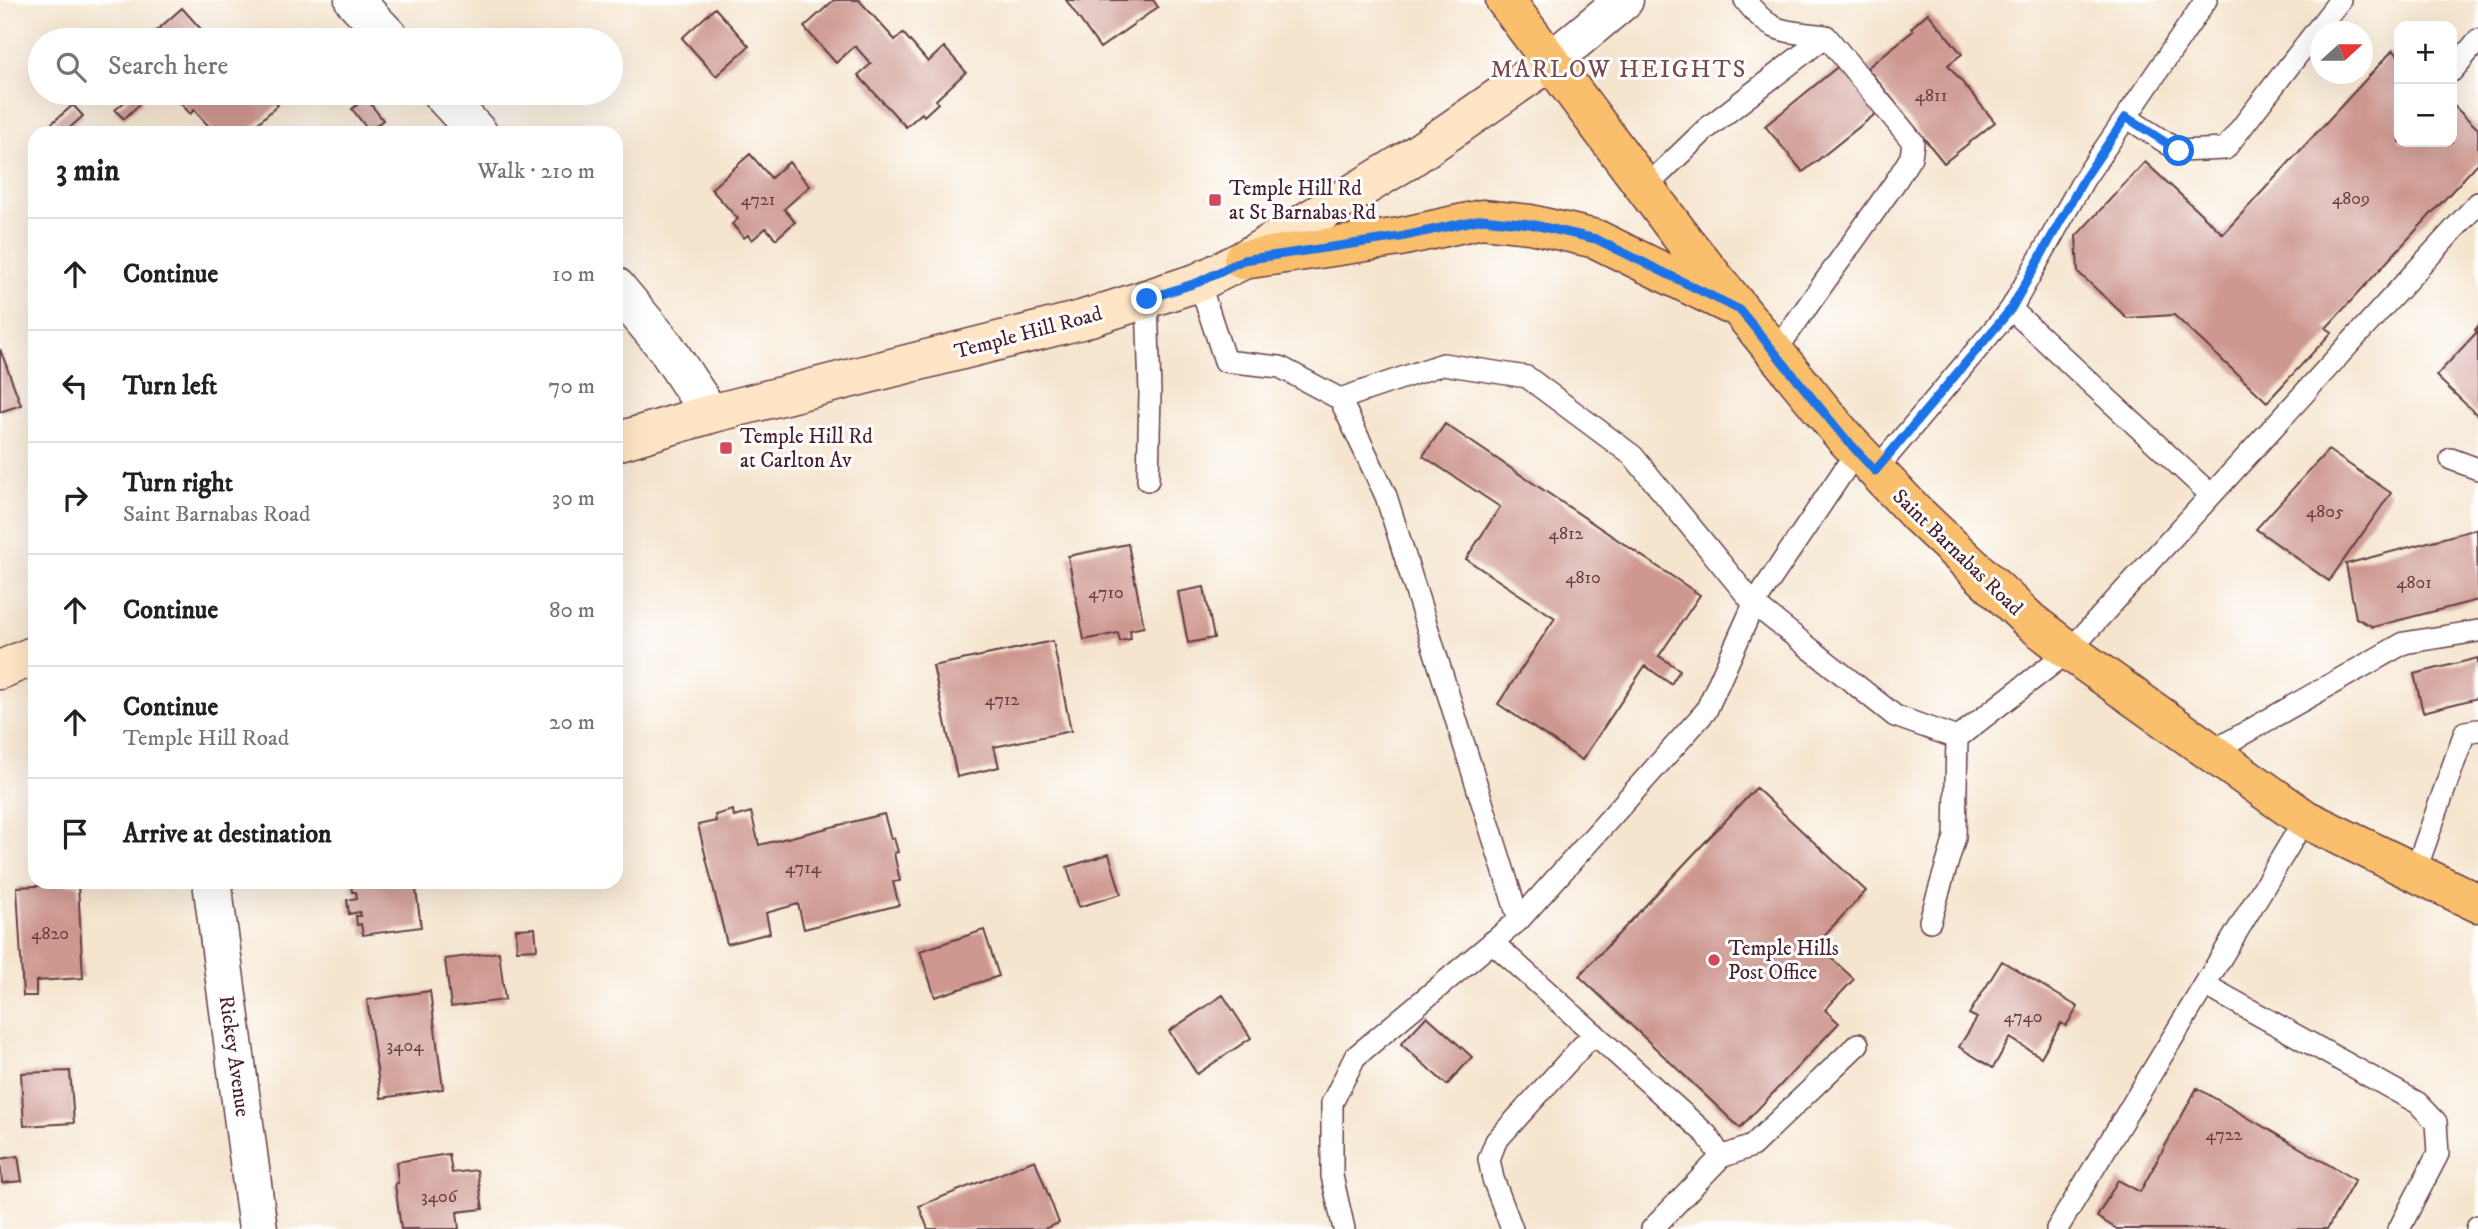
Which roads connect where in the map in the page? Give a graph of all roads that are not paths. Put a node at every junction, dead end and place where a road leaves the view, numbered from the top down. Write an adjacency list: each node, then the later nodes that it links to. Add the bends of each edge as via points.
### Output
1 (354, 0): 7 (street)
2 (1505, 0): 10 (main road, Saint Barnabas Road)
3 (1624, 0): 10 (street)
4 (1745, 0): 8 (lane, via 1761,21 1780,31)
5 (2206, 0): 13 (lane)
6 (2340, 0): 13 (lane, via 2225,149 2179,151)
7 (381, 28)
8 (1826, 36): 15 (lane, via 1706,129); 23 (lane, via 1913,142 1911,156)
9 (2478, 40): 11 (lane)
10 (1551, 61): 15 (main road, Saint Barnabas Road); 17 (main road, Temple Hill Road, via 1408,160)
11 (2457, 65)
12 (452, 105): 14 (street)
13 (2126, 117): 21 (lane, via 2084,179)
14 (472, 126)
15 (1645, 188): 22 (main road, Saint Barnabas Road)
16 (2478, 203): 31 (lane)
17 (1243, 260): 18 (main road, Temple Hill Road); 22 (main road, via 1400,237 1482,219 1596,239)
18 (1199, 282): 20 (main road, Temple Hill Road); 24 (lane, via 1225,361 1280,367)
19 (623, 295): 25 (street, via 665,346)
20 (1147, 299): 25 (main road, Temple Hill Road, via 1081,320); 30 (lane)
21 (2011, 309): 28 (lane); 31 (lane)
22 (1740, 310): 23 (main road, Saint Barnabas Road)
23 (1775, 352): 28 (main road, Saint Barnabas Road)
24 (1340, 399): 32 (lane, via 1443,363 1527,377 1633,456); 44 (lane, via 1386,496)
25 (710, 414): 26 (main road, Temple Hill Road)
26 (623, 440)
27 (2451, 459): 29 (lane)
28 (1866, 461): 32 (lane); 34 (main road, Saint Barnabas Road, via 2030,621)
29 (2478, 468)
30 (1148, 480)
31 (2211, 495): 34 (lane)
32 (1754, 604): 38 (lane, via 1895,716); 44 (lane, via 1706,711)
33 (2478, 631): 39 (lane, via 2404,643)
34 (2069, 652): 38 (lane); 39 (main road, Saint Barnabas Road)
35 (28, 658): 36 (main road)
36 (0, 670)
37 (2478, 730): 41 (lane, via 2465,732)
38 (1957, 738): 45 (lane, via 1955,837)
39 (2211, 752): 40 (main road, Saint Barnabas Road)
40 (2305, 818): 41 (main road, Saint Barnabas Road); 47 (lane)
41 (2415, 872): 43 (main road, Saint Barnabas Road)
42 (213, 889): 51 (street, Rickey Avenue)
43 (2478, 903)
44 (1519, 920): 46 (lane)
45 (1930, 921)
46 (1492, 942): 48 (lane); 52 (lane, via 1355,1057 1332,1102 1332,1176)
47 (2205, 985): 55 (lane); 56 (lane, via 2418,1103 2436,1122 2438,1154)
48 (1594, 1033): 50 (lane, via 1707,1135); 53 (lane, via 1496,1141 1489,1159)
49 (1858, 1044): 50 (lane, via 1752,1146)
50 (1721, 1157): 54 (lane)
51 (258, 1229)
52 (1344, 1229)
53 (1512, 1229)
54 (1652, 1229)
55 (2057, 1229)
56 (2399, 1229)

